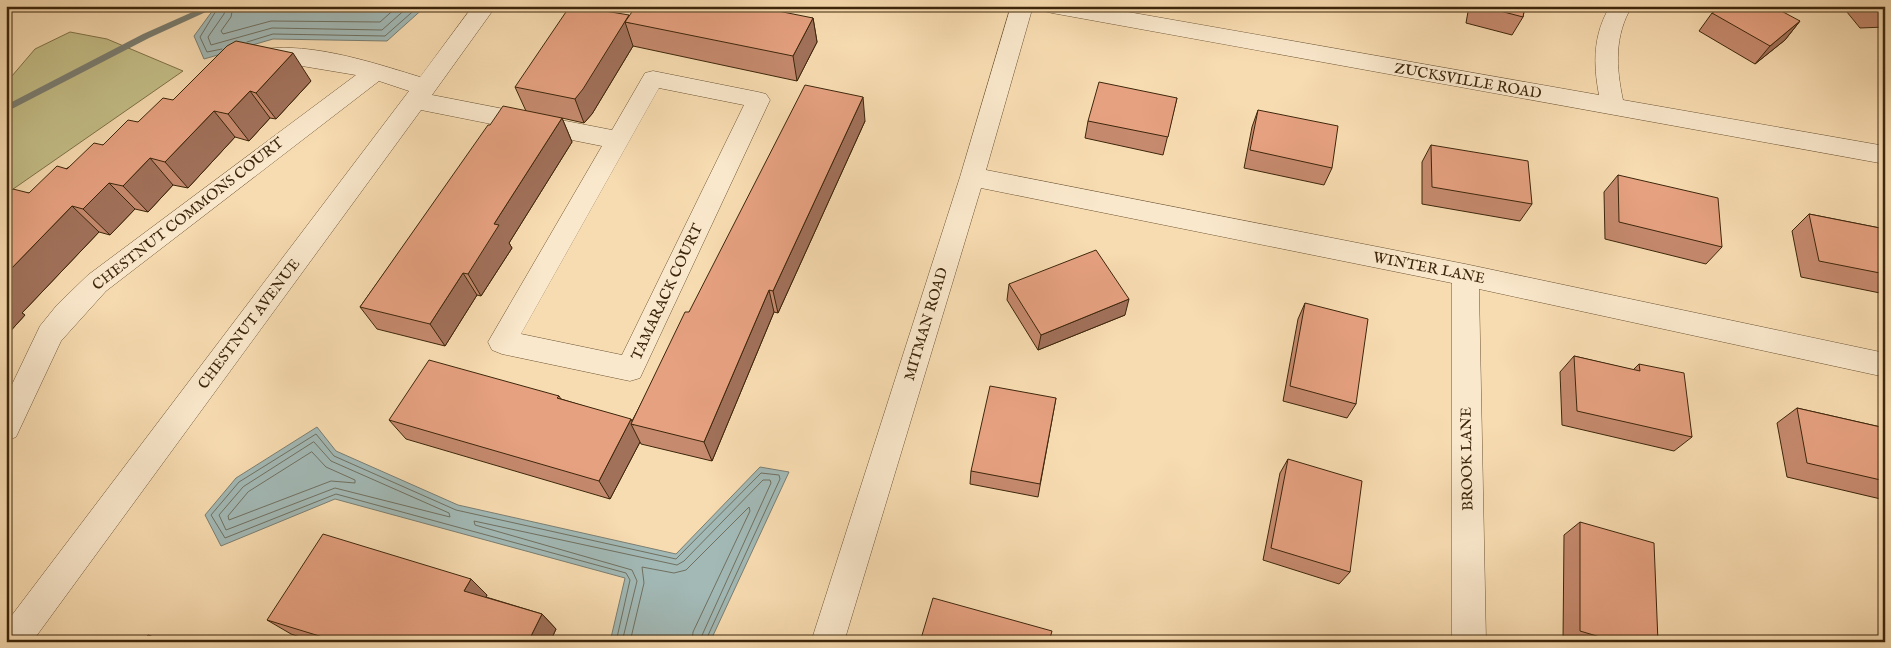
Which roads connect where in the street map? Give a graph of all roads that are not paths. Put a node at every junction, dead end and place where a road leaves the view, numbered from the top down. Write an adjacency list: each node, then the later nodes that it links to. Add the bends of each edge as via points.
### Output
1 (485, 6): 7 (street, CHESTNUT AVENUE)
2 (1022, 6): 11 (street, MITMAN ROAD)
3 (1052, 6): 8 (street, ZUCKSVILLE ROAD)
4 (1621, 6): 8 (street, via 1607,39 1607,76)
5 (236, 66): 6 (street, via 249,59 278,55)
6 (376, 72): 7 (street); 14 (street, CHESTNUT COMMONS COURT, via 96,283 50,334)
7 (420, 93): 9 (street); 15 (street, CHESTNUT AVENUE)
8 (1613, 107): 10 (street, ZUCKSVILLE ROAD)
9 (618, 140): 9 (street, TAMARACK COURT, via 653,79 758,100 630,370 502,342)
10 (1885, 155)
11 (972, 177): 12 (street, WINTER LANE); 16 (street, MITMAN ROAD)
12 (1465, 276): 13 (street, WINTER LANE); 17 (street, BROOK LANE)
13 (1885, 365)
14 (6, 428)
15 (12, 642)
16 (827, 642)
17 (1469, 642)

